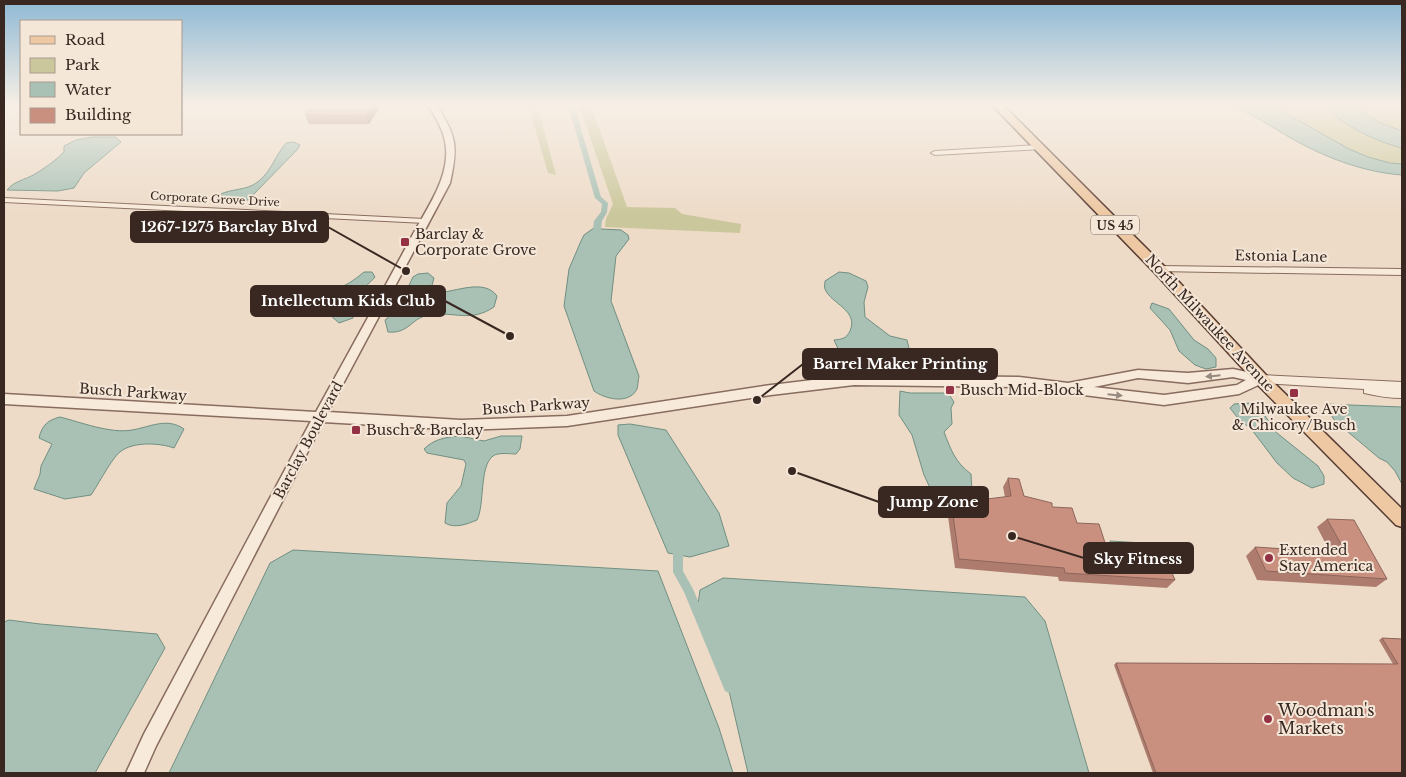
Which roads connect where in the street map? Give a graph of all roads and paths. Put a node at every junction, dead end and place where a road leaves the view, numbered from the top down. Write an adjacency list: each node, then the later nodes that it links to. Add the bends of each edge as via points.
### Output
1 (450, 141): 6 (street, Barclay Boulevard, via 451,159 445,183)
2 (1033, 141): 3 (main road, North Milwaukee Avenue / US 45)
3 (1039, 147): 4 (street); 7 (main road, North Milwaukee Avenue / US 45)
4 (935, 153)
5 (4, 200): 6 (street, Corporate Grove Drive)
6 (425, 222): 15 (street, Barclay Boulevard)
7 (1159, 269): 8 (street, Estonia Lane); 9 (main road, North Milwaukee Avenue / US 45)
8 (1402, 272)
9 (1261, 378): 10 (street); 12 (street, Busch Parkway, one-way to 12, via 1233,373 1188,378 1138,374); 12 (street, Busch Parkway, one-way to 9, via 1164,400 1239,388); 16 (main road, North Milwaukee Avenue / US 45)
10 (1351, 384): 11 (street); 13 (street, via 1378,393)
11 (1402, 386)
12 (1067, 387): 15 (street, Busch Parkway, via 963,380 854,380 558,421 462,425)
13 (1402, 394)
14 (4, 399): 15 (street, Busch Parkway)
15 (319, 418): 17 (street, Barclay Boulevard)
16 (1402, 520)
17 (135, 773)

